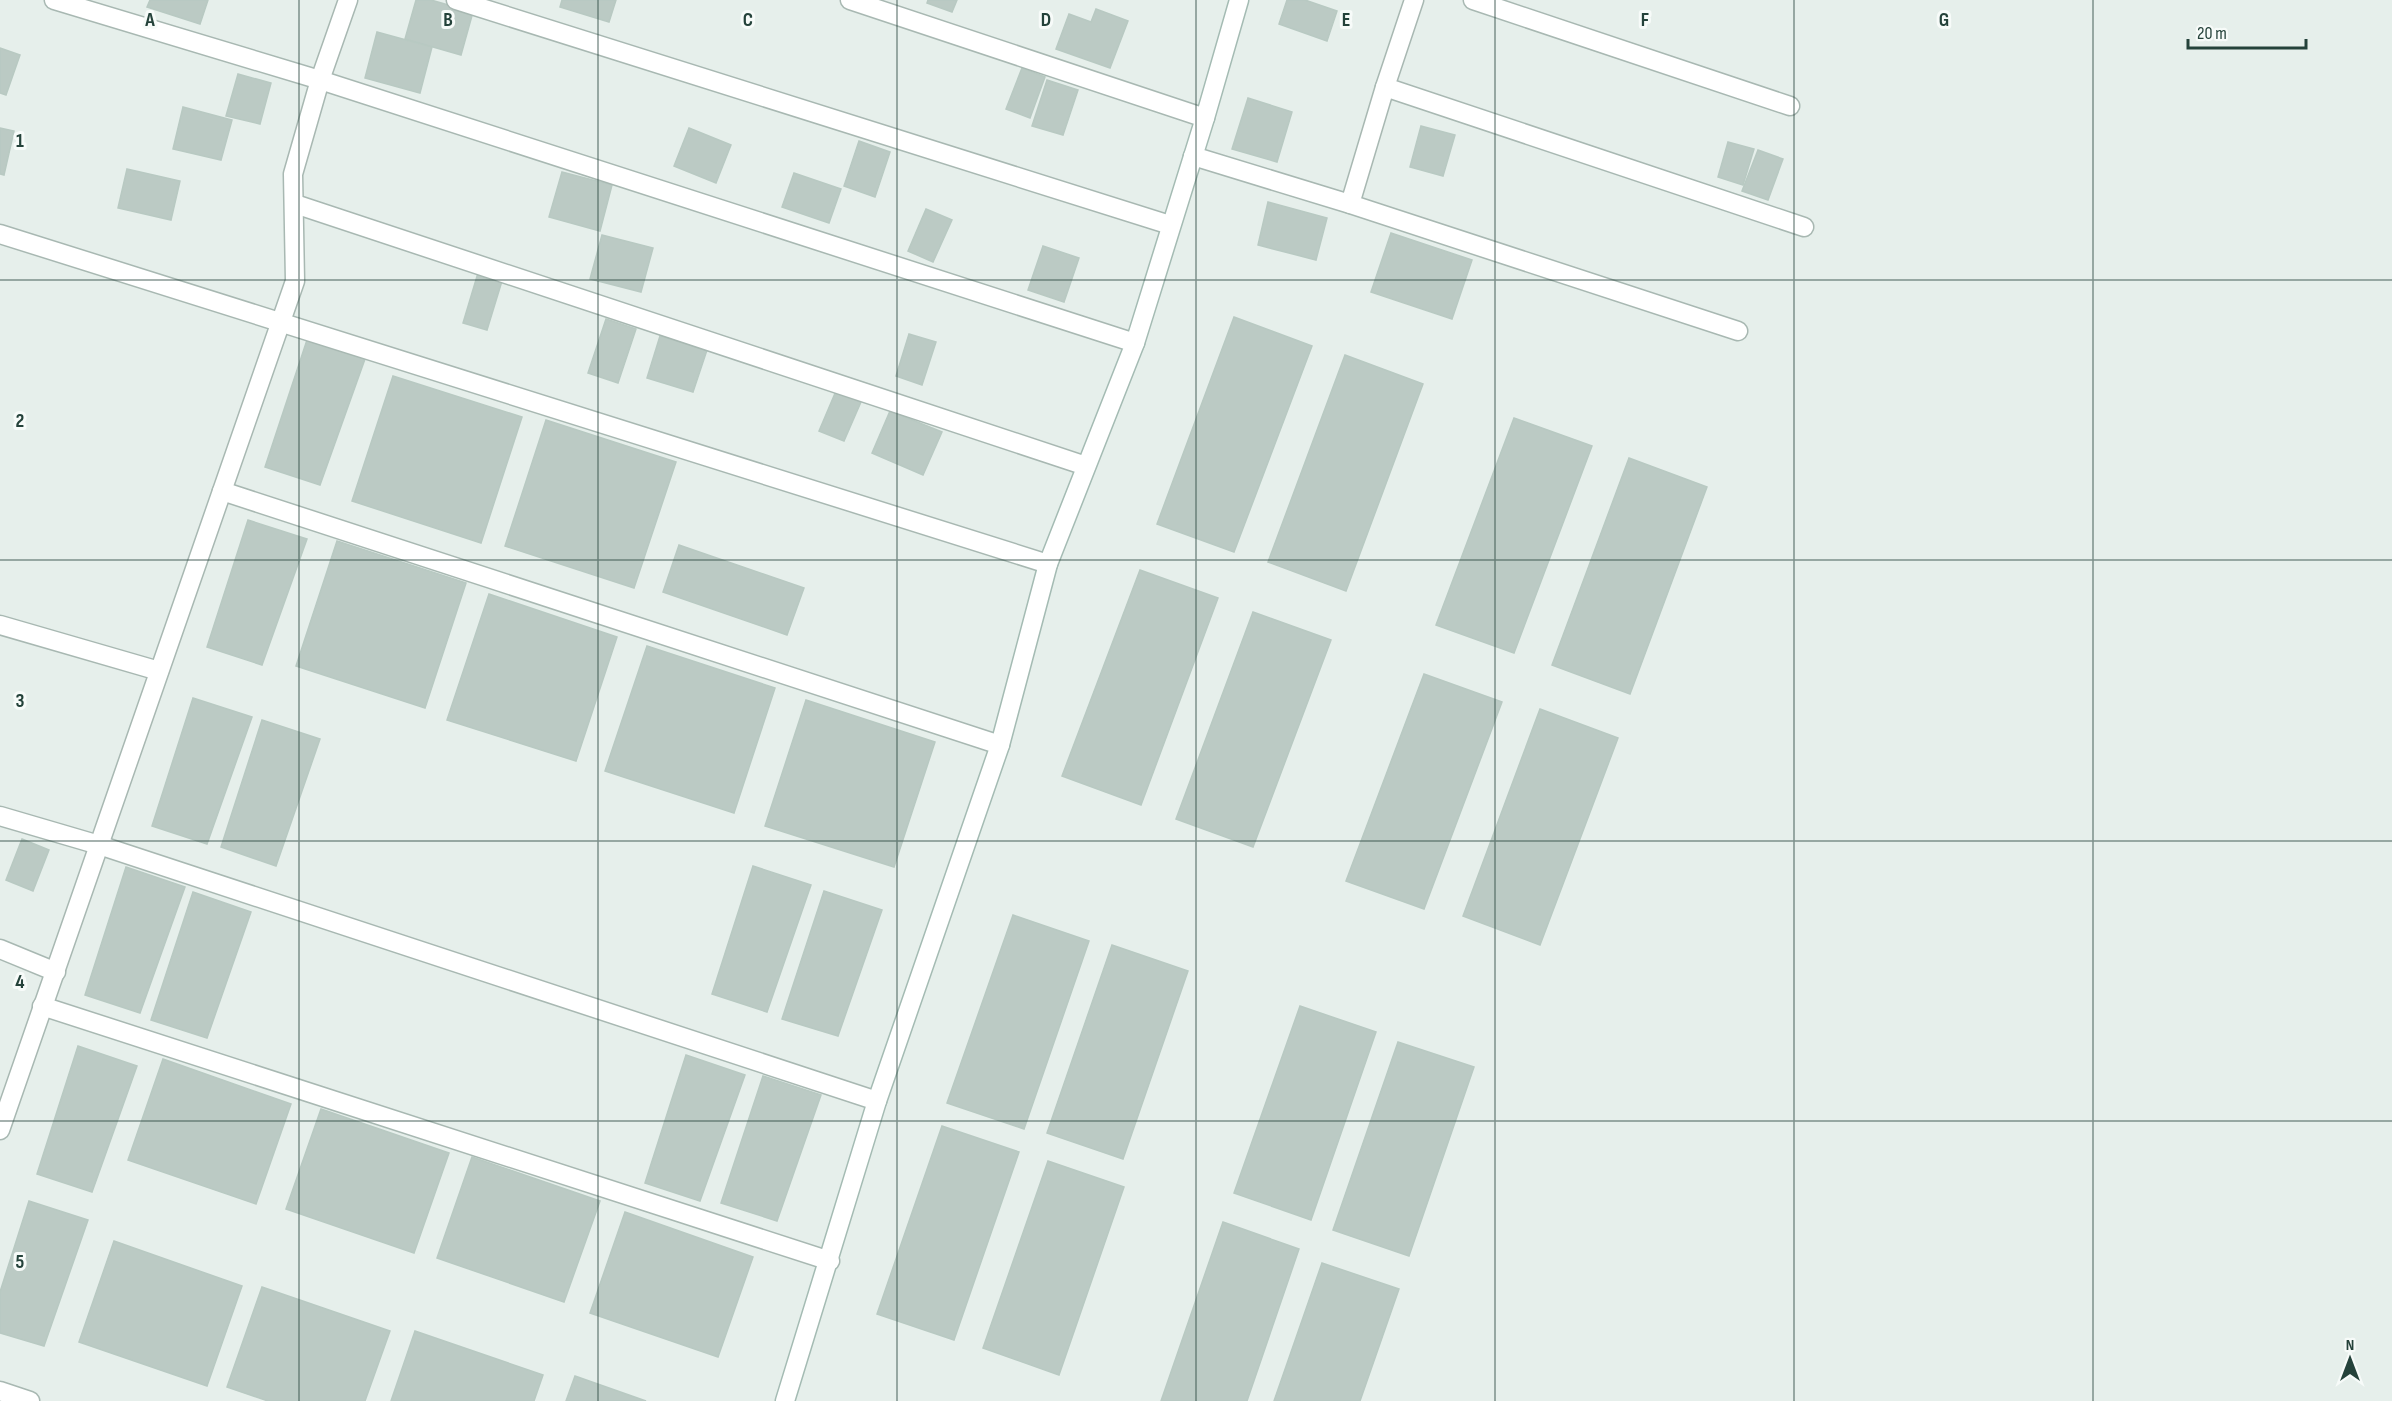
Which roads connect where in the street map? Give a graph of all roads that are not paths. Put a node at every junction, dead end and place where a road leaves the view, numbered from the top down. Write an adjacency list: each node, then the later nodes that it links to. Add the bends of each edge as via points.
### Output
1 (54, 0): 8 (street)
2 (348, 0): 8 (street)
3 (456, 0): 15 (street)
4 (850, 0): 11 (street)
5 (1239, 0): 11 (street)
6 (1414, 0): 9 (street)
7 (1473, 0): 10 (street)
8 (320, 80): 13 (street, via 293,174); 20 (street)
9 (1385, 87): 14 (street); 16 (street)
10 (1790, 106)
11 (1205, 118): 12 (street)
12 (1193, 156): 14 (street); 15 (street)
13 (295, 204): 18 (street, via 295,281); 21 (street)
14 (1350, 204): 19 (street)
15 (1170, 225): 20 (street)
16 (1804, 227)
17 (0, 234): 18 (street)
18 (279, 322): 22 (street); 23 (street)
19 (1738, 331)
20 (1135, 343): 21 (street)
21 (1086, 466): 23 (street)
22 (222, 491): 25 (street); 26 (street)
23 (1048, 564): 26 (street)
24 (0, 625): 25 (street)
25 (159, 671): 28 (street)
26 (1000, 745): 32 (street)
27 (0, 816): 28 (street)
28 (99, 845): 30 (street); 32 (street)
29 (0, 949): 30 (street)
30 (56, 972): 31 (street)
31 (42, 1006): 33 (street); 34 (street)
32 (877, 1101): 34 (street)
33 (0, 1130)
34 (830, 1261): 37 (street)
35 (0, 1391): 36 (street)
36 (30, 1401)
37 (785, 1401)

